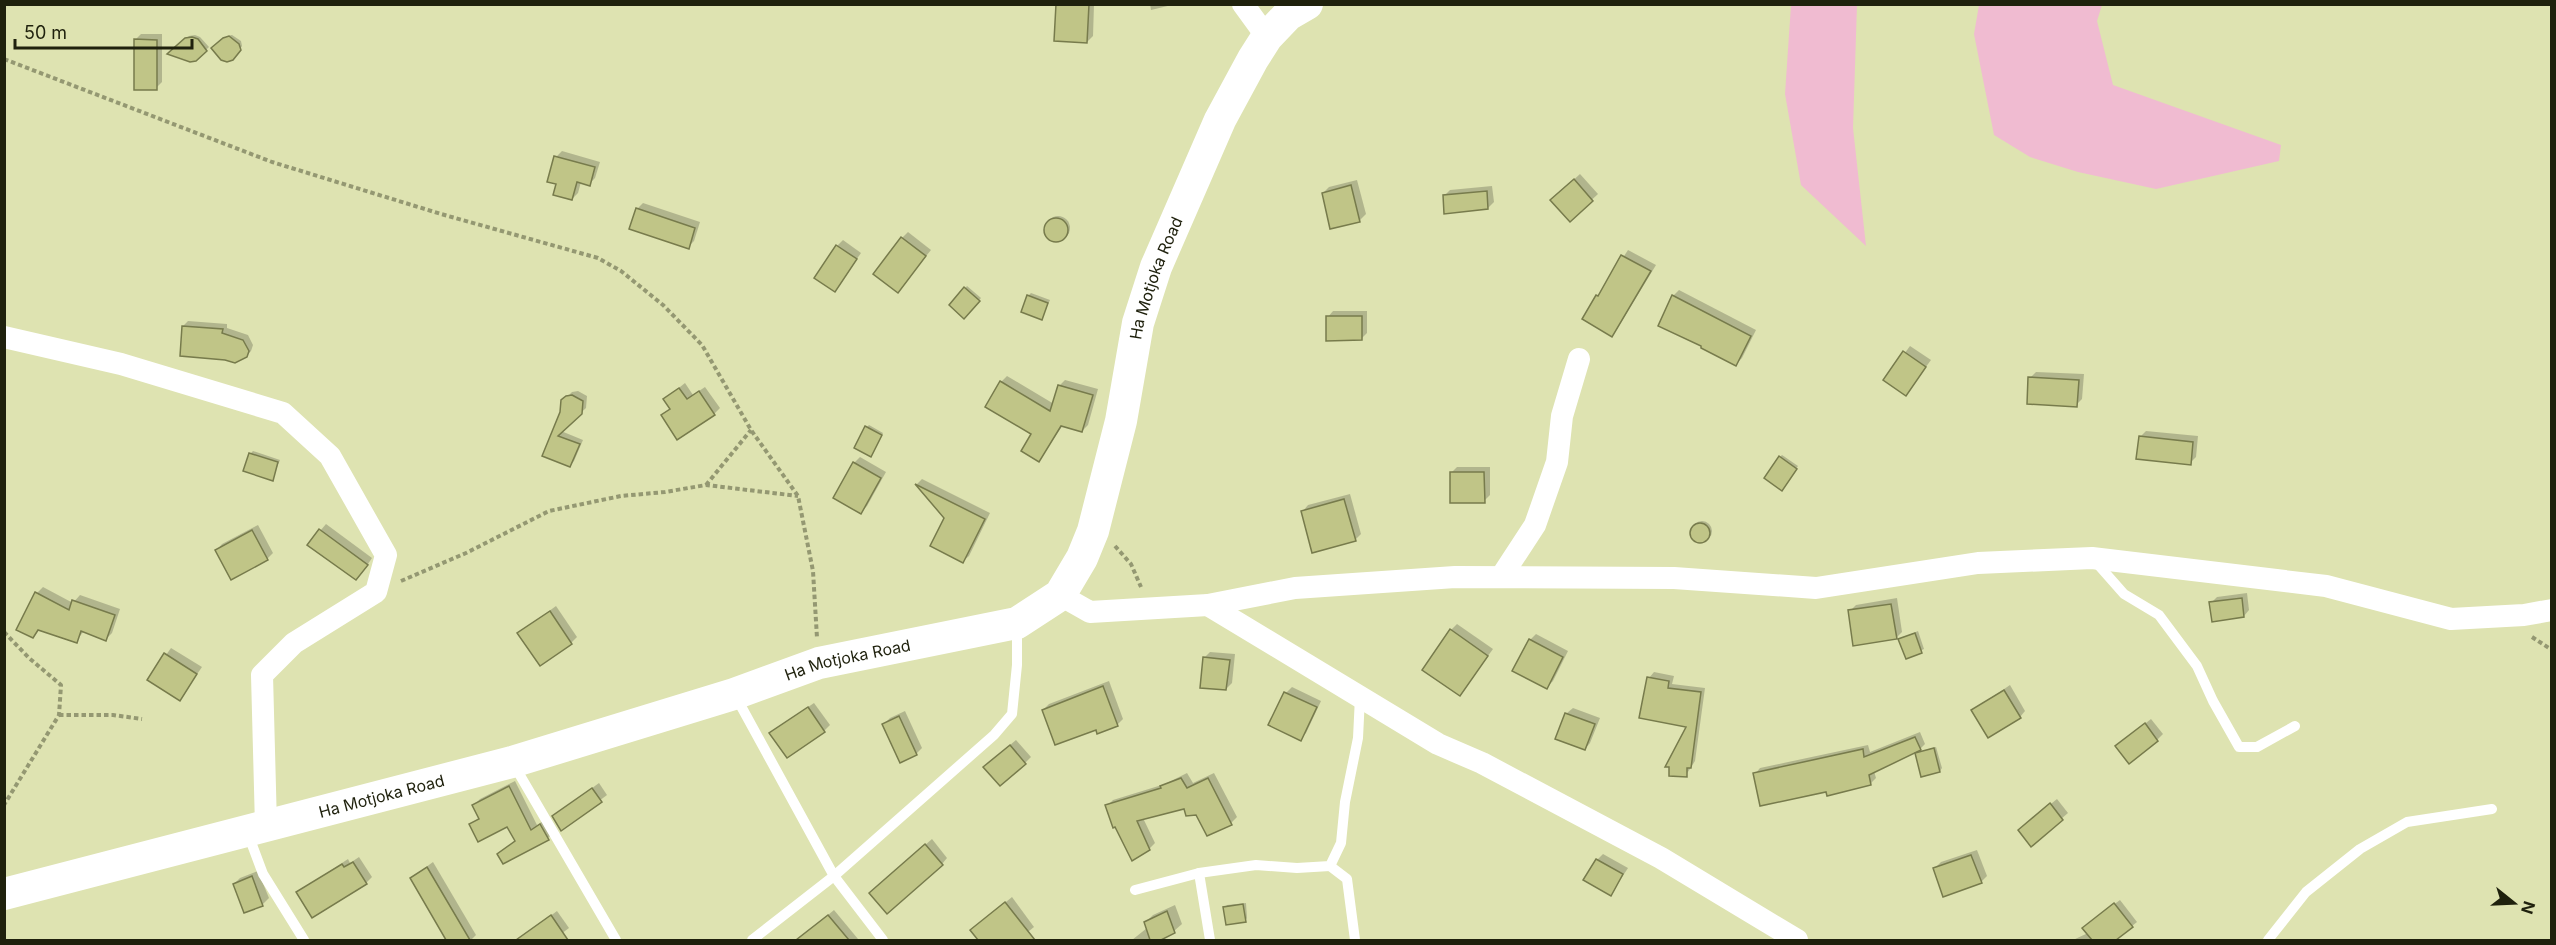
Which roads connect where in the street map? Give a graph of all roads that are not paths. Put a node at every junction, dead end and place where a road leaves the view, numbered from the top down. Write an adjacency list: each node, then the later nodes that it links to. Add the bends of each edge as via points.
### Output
1 (1243, 4): 3 (street)
2 (1307, 4): 3 (street, Ha Motjoka Road, via 1288,15)
3 (1267, 37): 8 (street, Ha Motjoka Road, via 1220,120 1156,267 1138,323 1121,421 1093,531)
4 (4, 337): 17 (street, via 121,364 283,412 330,456 386,555 376,592 294,643 262,675)
5 (1579, 359): 7 (street, via 1562,416 1557,462 1535,525)
6 (2092, 558): 7 (street, via 1978,563 1816,588 1674,578); 10 (street, via 2326,586 2451,619); 14 (lane, via 2124,594 2159,615 2197,666 2239,747 2257,747)
7 (1501, 577): 9 (street, via 1295,588)
8 (1060, 595): 9 (street, via 1090,612); 11 (street, Ha Motjoka Road)
9 (1208, 605): 13 (street)
10 (2552, 610)
11 (1017, 623): 12 (street, Ha Motjoka Road, via 819,663); 20 (lane, via 1012,714 994,735)
12 (734, 694): 15 (street, Ha Motjoka Road); 20 (lane)
13 (1360, 697): 18 (lane, via 1358,738 1341,843); 29 (street, via 1438,744 1482,763 1660,858)
14 (2295, 726)
15 (512, 762): 17 (street, Ha Motjoka Road); 24 (lane)
16 (2492, 809): 30 (lane, via 2407,822 2360,849 2306,892)
17 (257, 828): 22 (street, Ha Motjoka Road); 23 (lane, via 263,874)
18 (1330, 866): 19 (lane, via 1256,865); 28 (lane, via 1347,879)
19 (1199, 873): 21 (lane); 27 (lane)
20 (834, 876): 25 (lane); 26 (lane)
21 (1135, 890)
22 (4, 894)
23 (304, 940)
24 (616, 940)
25 (752, 940)
26 (883, 940)
27 (1210, 940)
28 (1355, 940)
29 (1797, 940)
30 (2268, 940)

